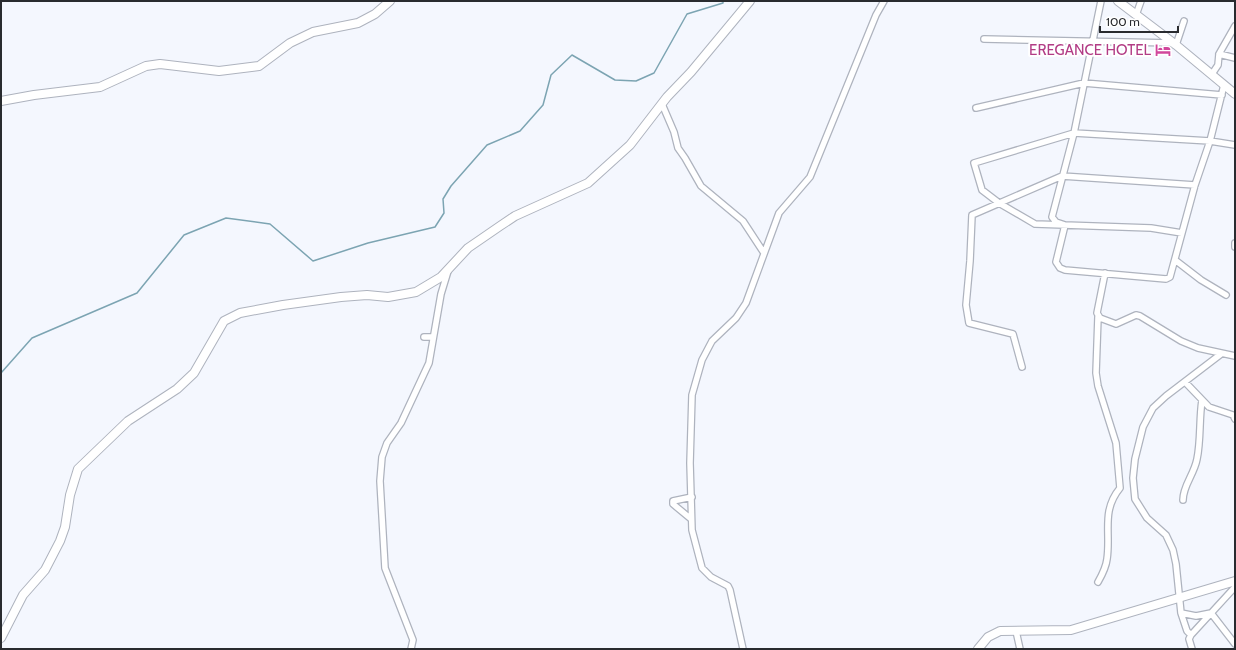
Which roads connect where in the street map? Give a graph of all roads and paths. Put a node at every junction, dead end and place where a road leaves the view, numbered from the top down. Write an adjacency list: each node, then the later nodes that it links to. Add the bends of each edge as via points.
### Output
1 (390, 1): 20 (street, via 375,14 358,23 313,32 290,43 260,66 219,71 160,64 146,66 100,87)
2 (750, 1): 21 (street)
3 (884, 1): 33 (street, via 810,177 779,212)
4 (1101, 1): 11 (street)
5 (1118, 1): 7 (street)
6 (1141, 1): 7 (street)
7 (1136, 15): 12 (street)
8 (1184, 21): 12 (street)
9 (1235, 26): 13 (street)
10 (984, 39): 11 (street)
11 (1093, 43): 12 (street); 16 (street)
12 (1175, 44): 15 (street)
13 (1219, 54): 14 (street); 15 (street, via 1218,65)
14 (1235, 58)
15 (1212, 74): 17 (street)
16 (1084, 83): 19 (street); 22 (street); 23 (street)
17 (1224, 85): 18 (street); 19 (street)
18 (1235, 94)
19 (1222, 95): 24 (street)
20 (1, 101)
21 (662, 104): 33 (street, via 678,148 701,186 744,221); 35 (street, via 630,145 588,183 515,216 468,248)
22 (976, 108)
23 (1074, 133): 24 (street); 26 (street); 28 (street, via 974,164 982,190)
24 (1210, 141): 25 (street); 27 (street)
25 (1235, 145)
26 (1062, 176): 27 (street); 28 (street); 29 (street, via 1052,217 1056,222)
27 (1195, 186): 30 (street)
28 (999, 203): 29 (street, via 1035,224); 43 (street, via 972,215 966,306 969,323 1013,334)
29 (1065, 225): 30 (street, via 1151,228); 36 (street, via 1056,262 1060,268)
30 (1182, 233): 34 (street)
31 (1235, 243): 32 (street)
32 (1235, 246)
33 (764, 253): 47 (street, via 746,303 736,318 712,341 698,371 691,401)
34 (1175, 260): 36 (street, via 1172,274 1166,279); 37 (street)
35 (448, 271): 40 (street); 58 (street, via 424,288 408,295 335,298 240,313 224,321 194,373 177,388 128,421 78,470 60,541 45,570 23,595)
36 (1105, 273): 38 (street)
37 (1226, 295)
38 (1098, 317): 41 (street, via 1116,324 1136,315 1140,316 1182,341); 51 (street, via 1096,373 1116,443 1120,488 1114,495 1107,515 1107,560)
39 (424, 337): 40 (street)
40 (433, 337): 60 (street, via 428,367 401,423 387,443 382,457 380,481 385,568 413,640)
41 (1221, 354): 42 (street); 44 (street)
42 (1235, 356)
43 (1022, 367)
44 (1185, 382): 45 (street); 53 (street, via 1153,408 1143,427 1133,478 1135,499 1142,512 1166,534 1173,550)
45 (1202, 400): 46 (street, via 1209,407 1233,415); 48 (street, via 1197,458 1184,489)
46 (1235, 419)
47 (692, 497): 49 (street); 49 (street, via 673,501 672,504)
48 (1183, 500)
49 (691, 519): 61 (street, via 702,568 730,590)
50 (1235, 581): 53 (street)
51 (1098, 582)
52 (1235, 587): 55 (street)
53 (1179, 597): 54 (street); 56 (street, via 1071,630)
54 (1181, 613): 55 (street, via 1196,616); 57 (street)
55 (1211, 613): 57 (street); 59 (street)
56 (1016, 631): 62 (street, via 995,632); 63 (street)
57 (1191, 635): 64 (street, via 1189,639)
58 (1, 638)
59 (1235, 644)
60 (411, 649)
61 (742, 649)
62 (978, 649)
63 (1020, 649)
64 (1192, 649)

